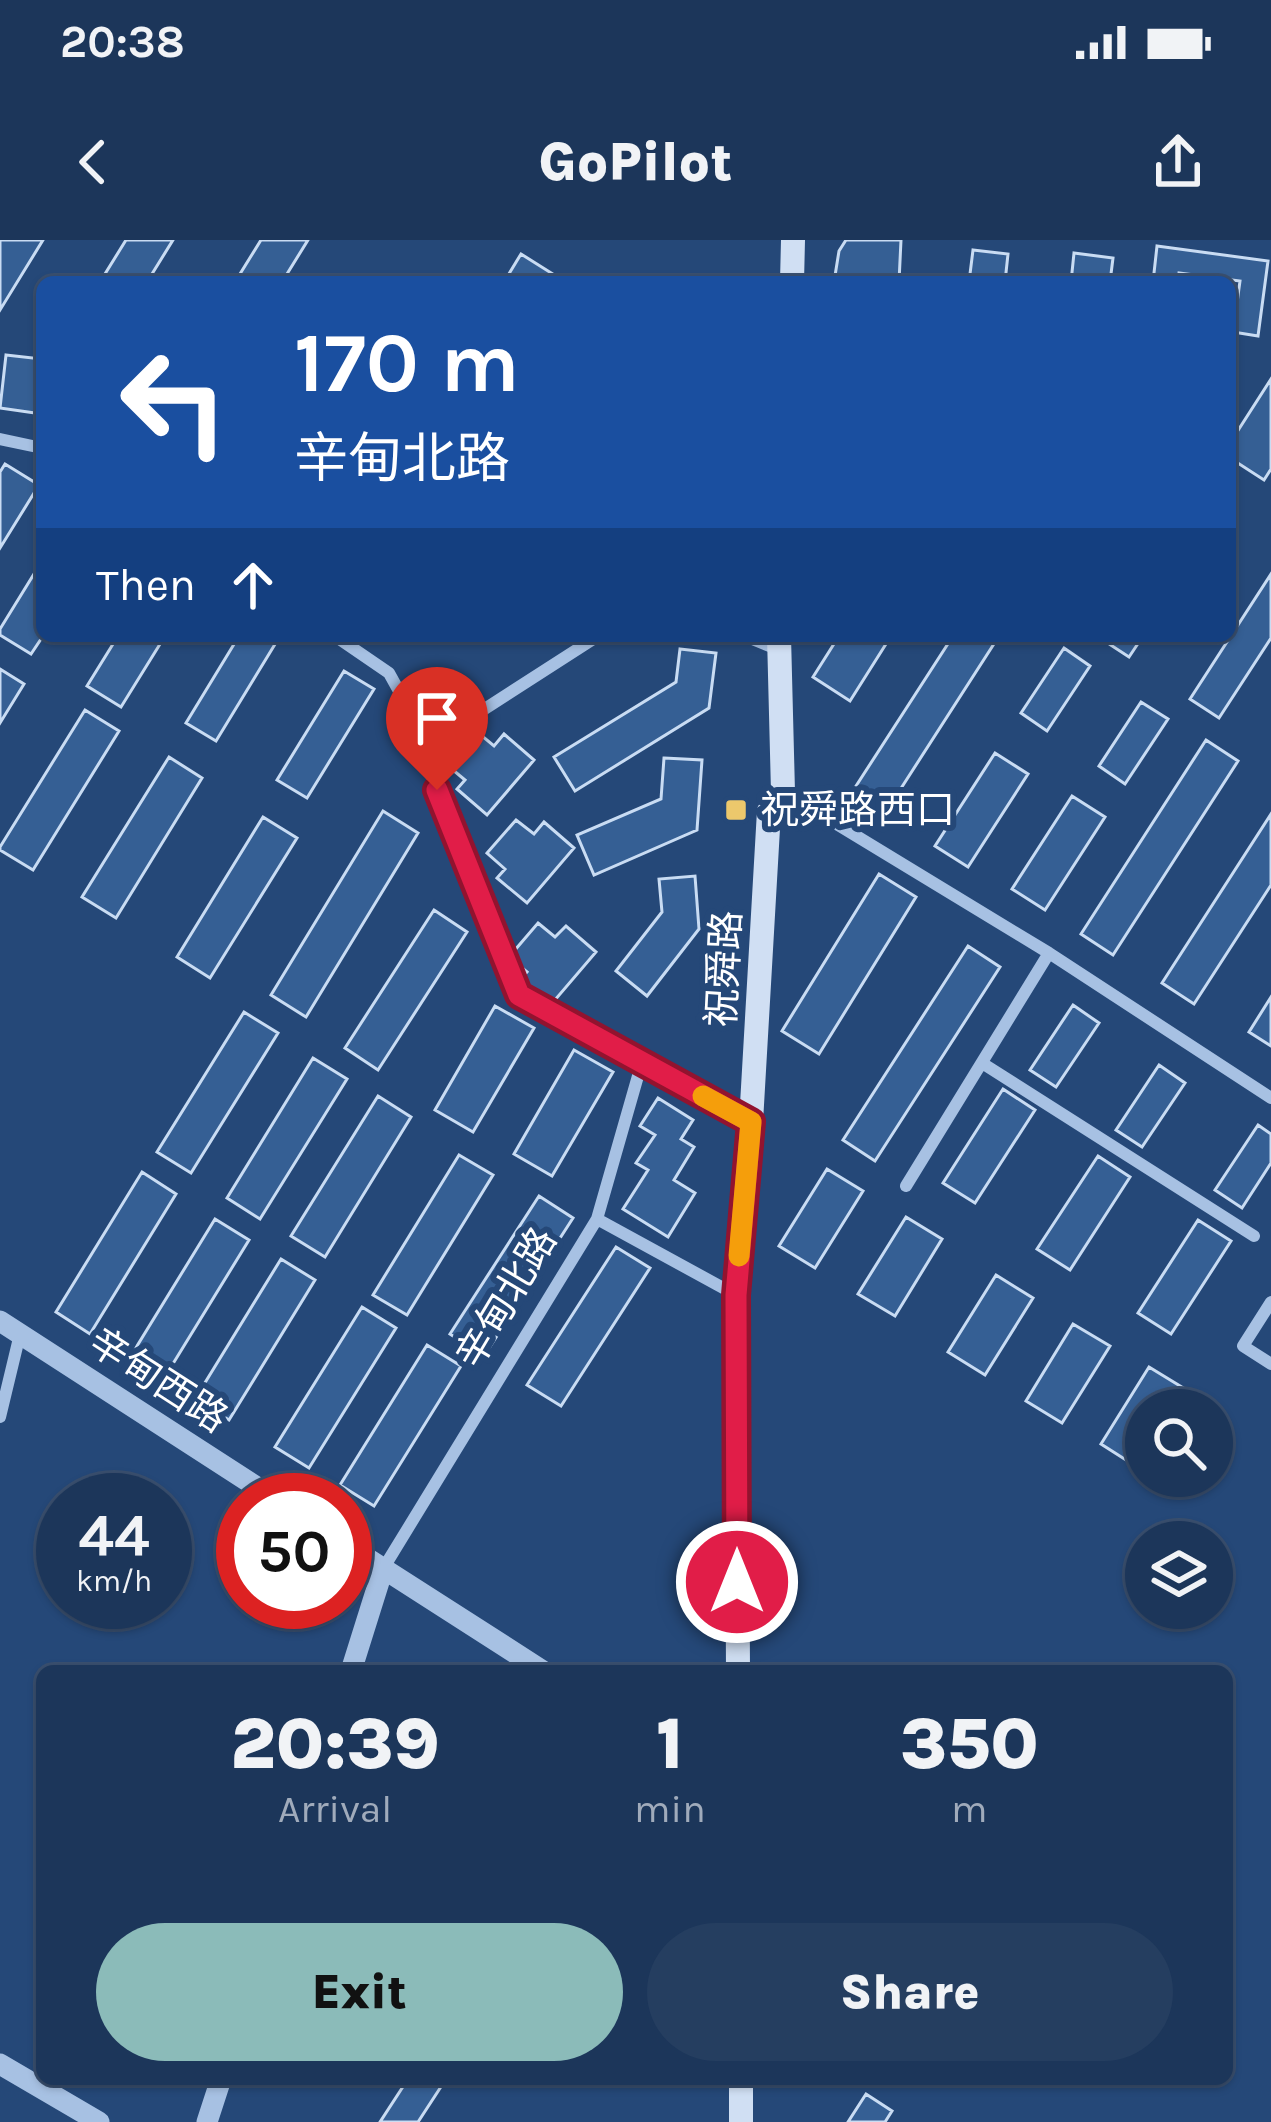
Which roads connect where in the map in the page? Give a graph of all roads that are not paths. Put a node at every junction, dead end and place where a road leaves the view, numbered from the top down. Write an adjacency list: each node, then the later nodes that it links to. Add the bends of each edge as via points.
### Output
1 (794, 240): 2 (main road)
2 (792, 276)
3 (0, 439): 4 (street)
4 (36, 447)
5 (344, 642): 8 (street, via 389,673)
6 (589, 642): 8 (street)
7 (778, 643): 9 (main road, 祝舜路)
8 (421, 750): 11 (street, via 519,995)
9 (783, 792): 10 (street); 14 (main road, 祝舜路, via 769,812)
10 (1049, 952): 12 (street); 13 (street)
11 (642, 1062): 14 (street); 16 (street, 辛甸北路)
12 (982, 1063): 15 (street); 17 (street)
13 (1271, 1098)
14 (751, 1122): 18 (main road, 祝舜路)
15 (906, 1186)
16 (597, 1219): 18 (street); 26 (street, 辛甸北路)
17 (1254, 1236)
18 (736, 1295): 29 (main road, 祝舜路)
19 (1271, 1302): 22 (street, via 1243,1346)
20 (0, 1321): 21 (street, 辛甸西路)
21 (20, 1334): 23 (street); 24 (street, 辛甸西路)
22 (1271, 1364)
23 (0, 1417)
24 (235, 1473)
25 (372, 1562): 26 (street)
26 (383, 1569): 27 (street, 辛甸北路); 28 (street)
27 (353, 1665)
28 (534, 1665)
29 (738, 1665)
30 (0, 2064): 33 (street)
31 (218, 2085): 34 (street)
32 (741, 2085): 35 (main road)
33 (99, 2122)
34 (207, 2122)
35 (741, 2122)

